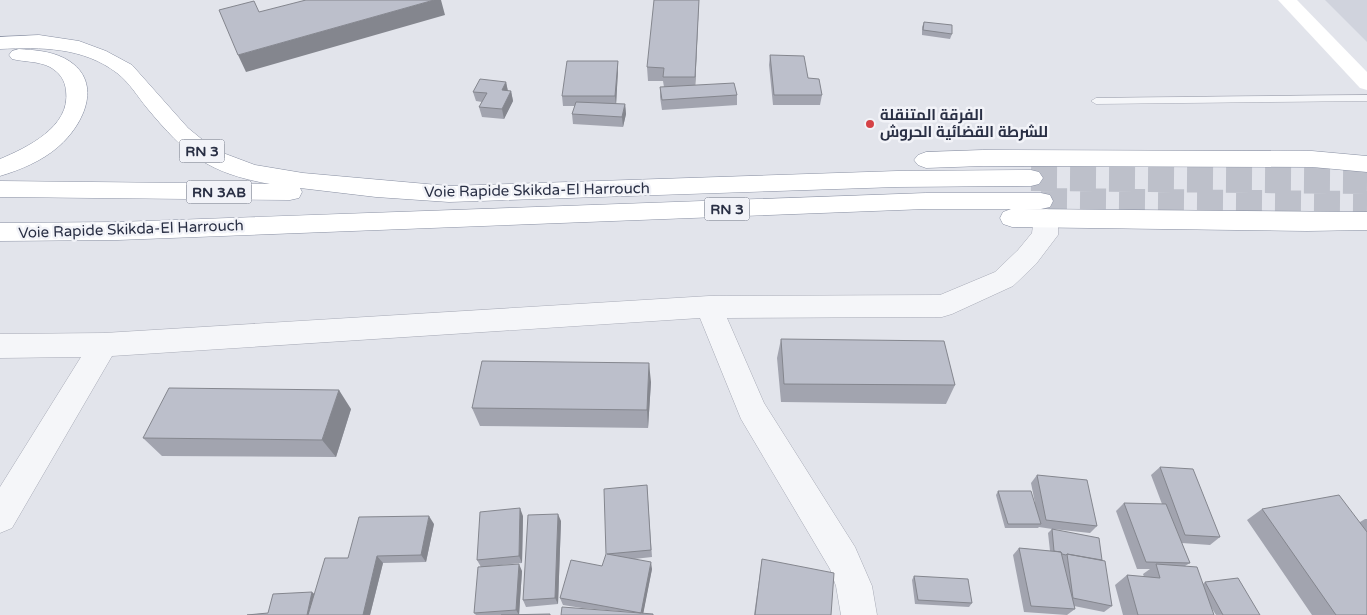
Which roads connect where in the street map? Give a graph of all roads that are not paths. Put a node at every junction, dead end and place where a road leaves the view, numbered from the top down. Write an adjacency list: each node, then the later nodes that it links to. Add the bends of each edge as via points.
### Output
1 (1287, 0): 4 (main road)
2 (0, 42): 14 (main road, Voie Rapide Skikda-El Harrouch / RN 3, via 39,41 72,45 99,55 125,69 195,146 234,167 303,181)
3 (0, 55): 10 (main road, via 46,58 64,66 76,79 78,100 66,125 51,140)
4 (1367, 84)
5 (1367, 98): 6 (lane)
6 (1096, 101)
7 (1367, 147): 8 (main road)
8 (1303, 159): 9 (main road); 13 (main road, via 914,160)
9 (1367, 164)
10 (0, 168)
11 (1031, 178): 13 (main road, Voie Rapide Skikda-El Harrouch / RN 3, via 897,179)
12 (0, 189): 14 (main road, RN 3AB)
13 (585, 190): 14 (main road, Voie Rapide Skikda-El Harrouch / RN 3)
14 (439, 194)
15 (1044, 210): 17 (main road, Voie Rapide Skikda-El Harrouch, via 679,221); 19 (main road, Voie Rapide Skikda-El Harrouch); 22 (street, via 1045,235 1004,279 942,306)
16 (0, 214): 17 (main road, RN 3AB)
17 (414, 219): 21 (main road, Voie Rapide Skikda-El Harrouch, via 118,231)
18 (1367, 221): 19 (main road)
19 (1338, 222): 20 (main road)
20 (1367, 226)
21 (0, 232)
22 (708, 307): 23 (street); 26 (street, via 752,410 843,559 854,586)
23 (104, 345): 24 (street); 25 (street)
24 (0, 346)
25 (0, 517)
26 (859, 615)

